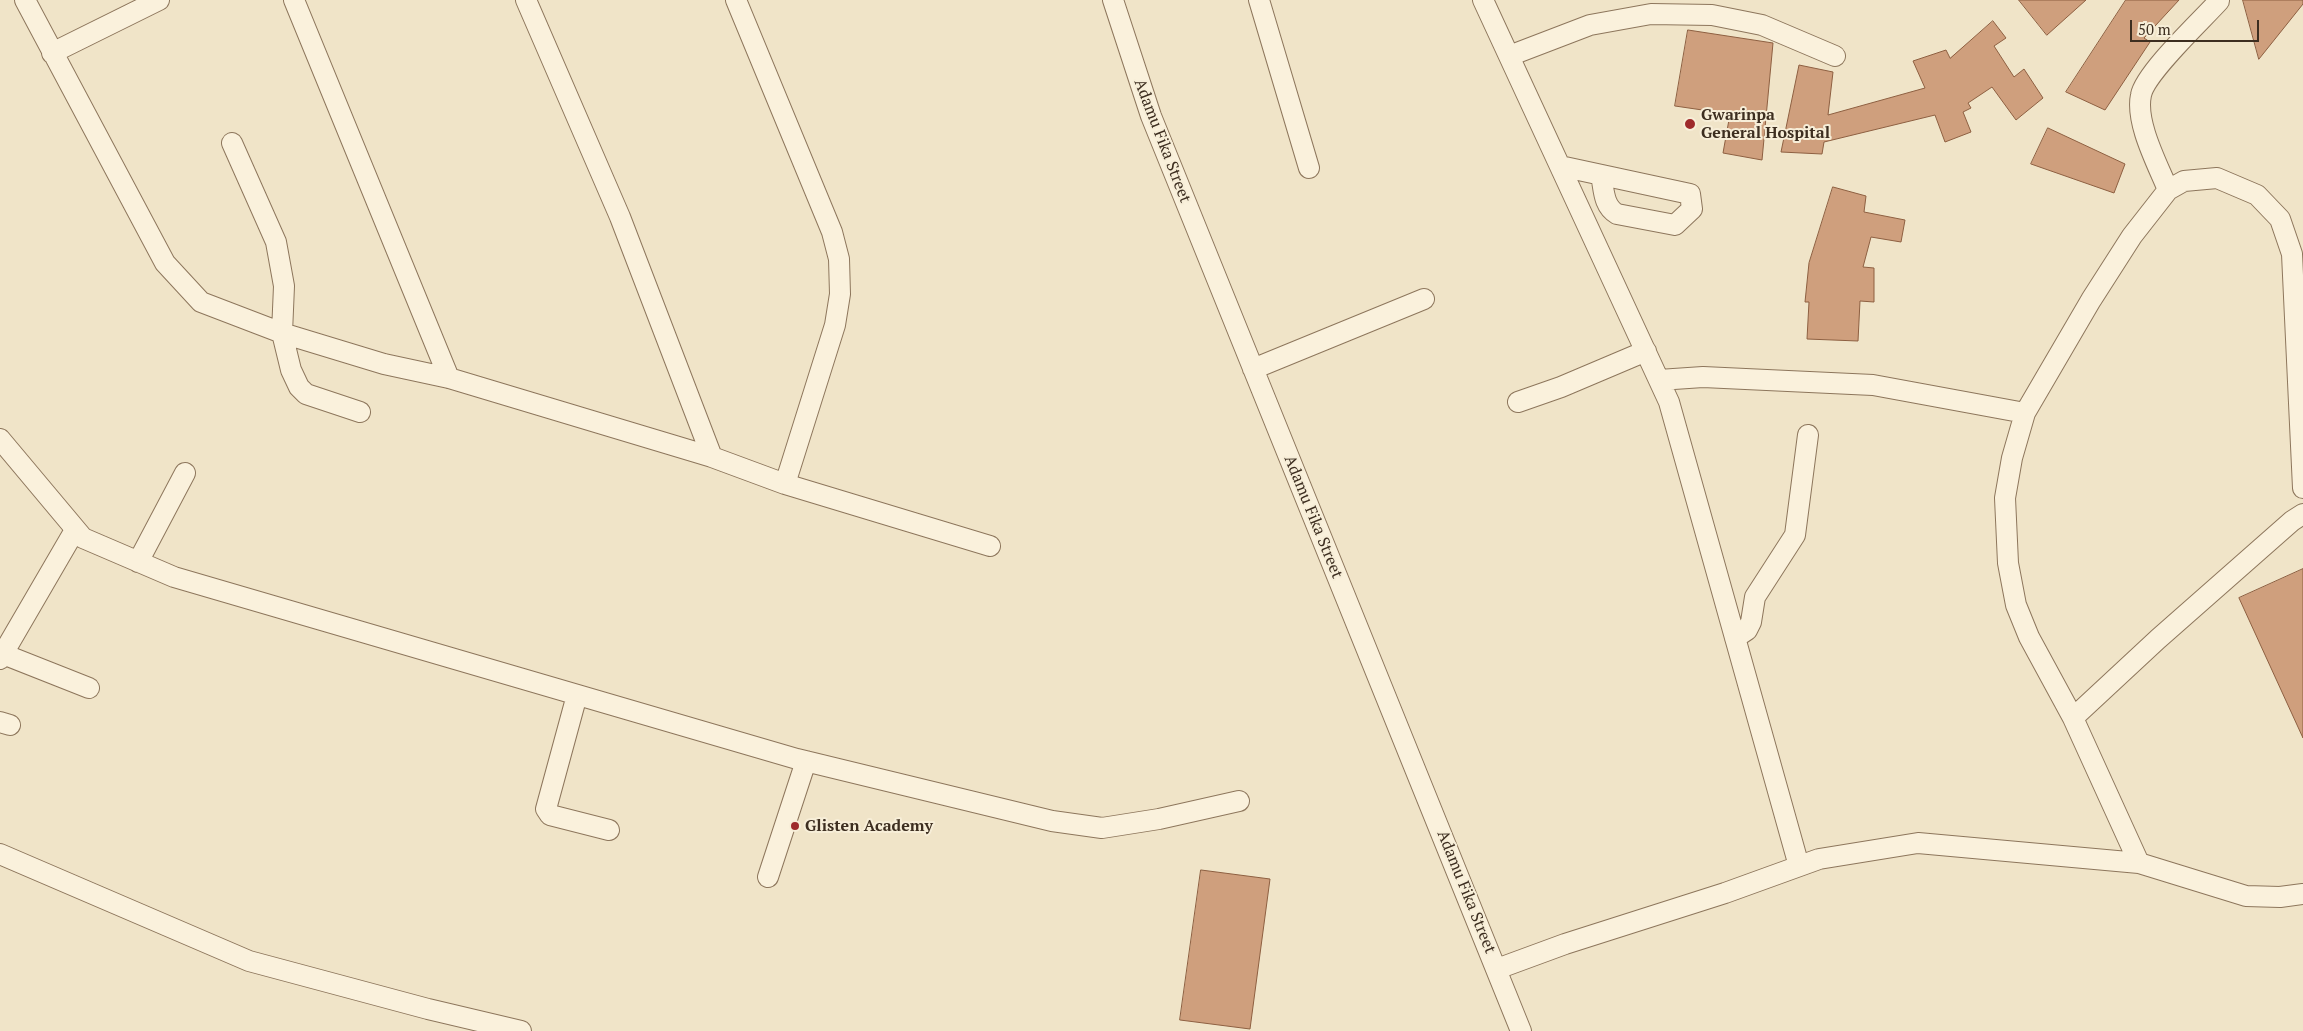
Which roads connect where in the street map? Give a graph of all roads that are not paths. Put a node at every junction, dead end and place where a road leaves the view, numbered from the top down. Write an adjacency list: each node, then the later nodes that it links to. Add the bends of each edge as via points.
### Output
1 (25, 0): 10 (street)
2 (159, 0): 10 (street)
3 (294, 0): 22 (street)
4 (526, 0): 29 (street, via 620,217)
5 (736, 0): 31 (street, via 832,232 839,259 840,294 835,325)
6 (1113, 0): 21 (street, Adamu Fika Street, via 1150,116)
7 (1259, 0): 15 (street)
8 (1483, 0): 11 (street)
9 (2219, 1): 17 (street, via 2158,66 2140,95 2142,128)
10 (52, 53): 19 (street, via 165,262 201,302)
11 (1509, 56): 12 (street, via 1590,25 1651,14 1712,16 1762,25); 14 (street)
12 (1835, 56)
13 (232, 142): 19 (street, via 276,242 284,286)
14 (1560, 166): 16 (street); 20 (street)
15 (1309, 168)
16 (1601, 175)
17 (2168, 190): 26 (street, via 2132,236 2091,300); 32 (street, via 2184,180 2217,178 2256,195 2280,219 2292,254)
18 (1424, 299): 21 (street)
19 (282, 333): 22 (street, via 384,364); 25 (street, via 291,370 306,394)
20 (1646, 352): 23 (street); 24 (street)
21 (1253, 369): 50 (street, Adamu Fika Street)
22 (450, 378): 29 (street)
23 (1659, 380): 26 (street, via 1703,378 1873,385); 37 (street, via 1669,402)
24 (1518, 402)
25 (360, 412)
26 (2025, 414): 41 (street, via 2005,498 2008,563 2016,605 2029,637)
27 (1808, 435): 37 (street, via 1795,535 1755,597 1747,630)
28 (0, 439): 34 (street)
29 (712, 457): 31 (street)
30 (185, 473): 36 (street)
31 (785, 484): 35 (street)
32 (2303, 488)
33 (2303, 514): 41 (street, via 2292,520)
34 (75, 530): 36 (street, via 83,538); 38 (street)
35 (990, 546)
36 (138, 562): 40 (street, via 174,577)
37 (1735, 638): 47 (street)
38 (2, 657): 39 (street)
39 (89, 688)
40 (577, 695): 42 (street); 44 (street, via 546,809 550,815)
41 (2073, 718): 46 (street)
42 (806, 761): 43 (street, via 1052,821 1102,828); 48 (street)
43 (1239, 801)
44 (609, 830)
45 (0, 854): 51 (street, via 249,961)
46 (2139, 863): 47 (street, via 1918,843 1819,859); 49 (street, via 2246,896)
47 (1798, 866): 50 (street)
48 (768, 877)
49 (2303, 894)
50 (1497, 969): 52 (street, Adamu Fika Street)
51 (520, 1031)
52 (1521, 1031)

